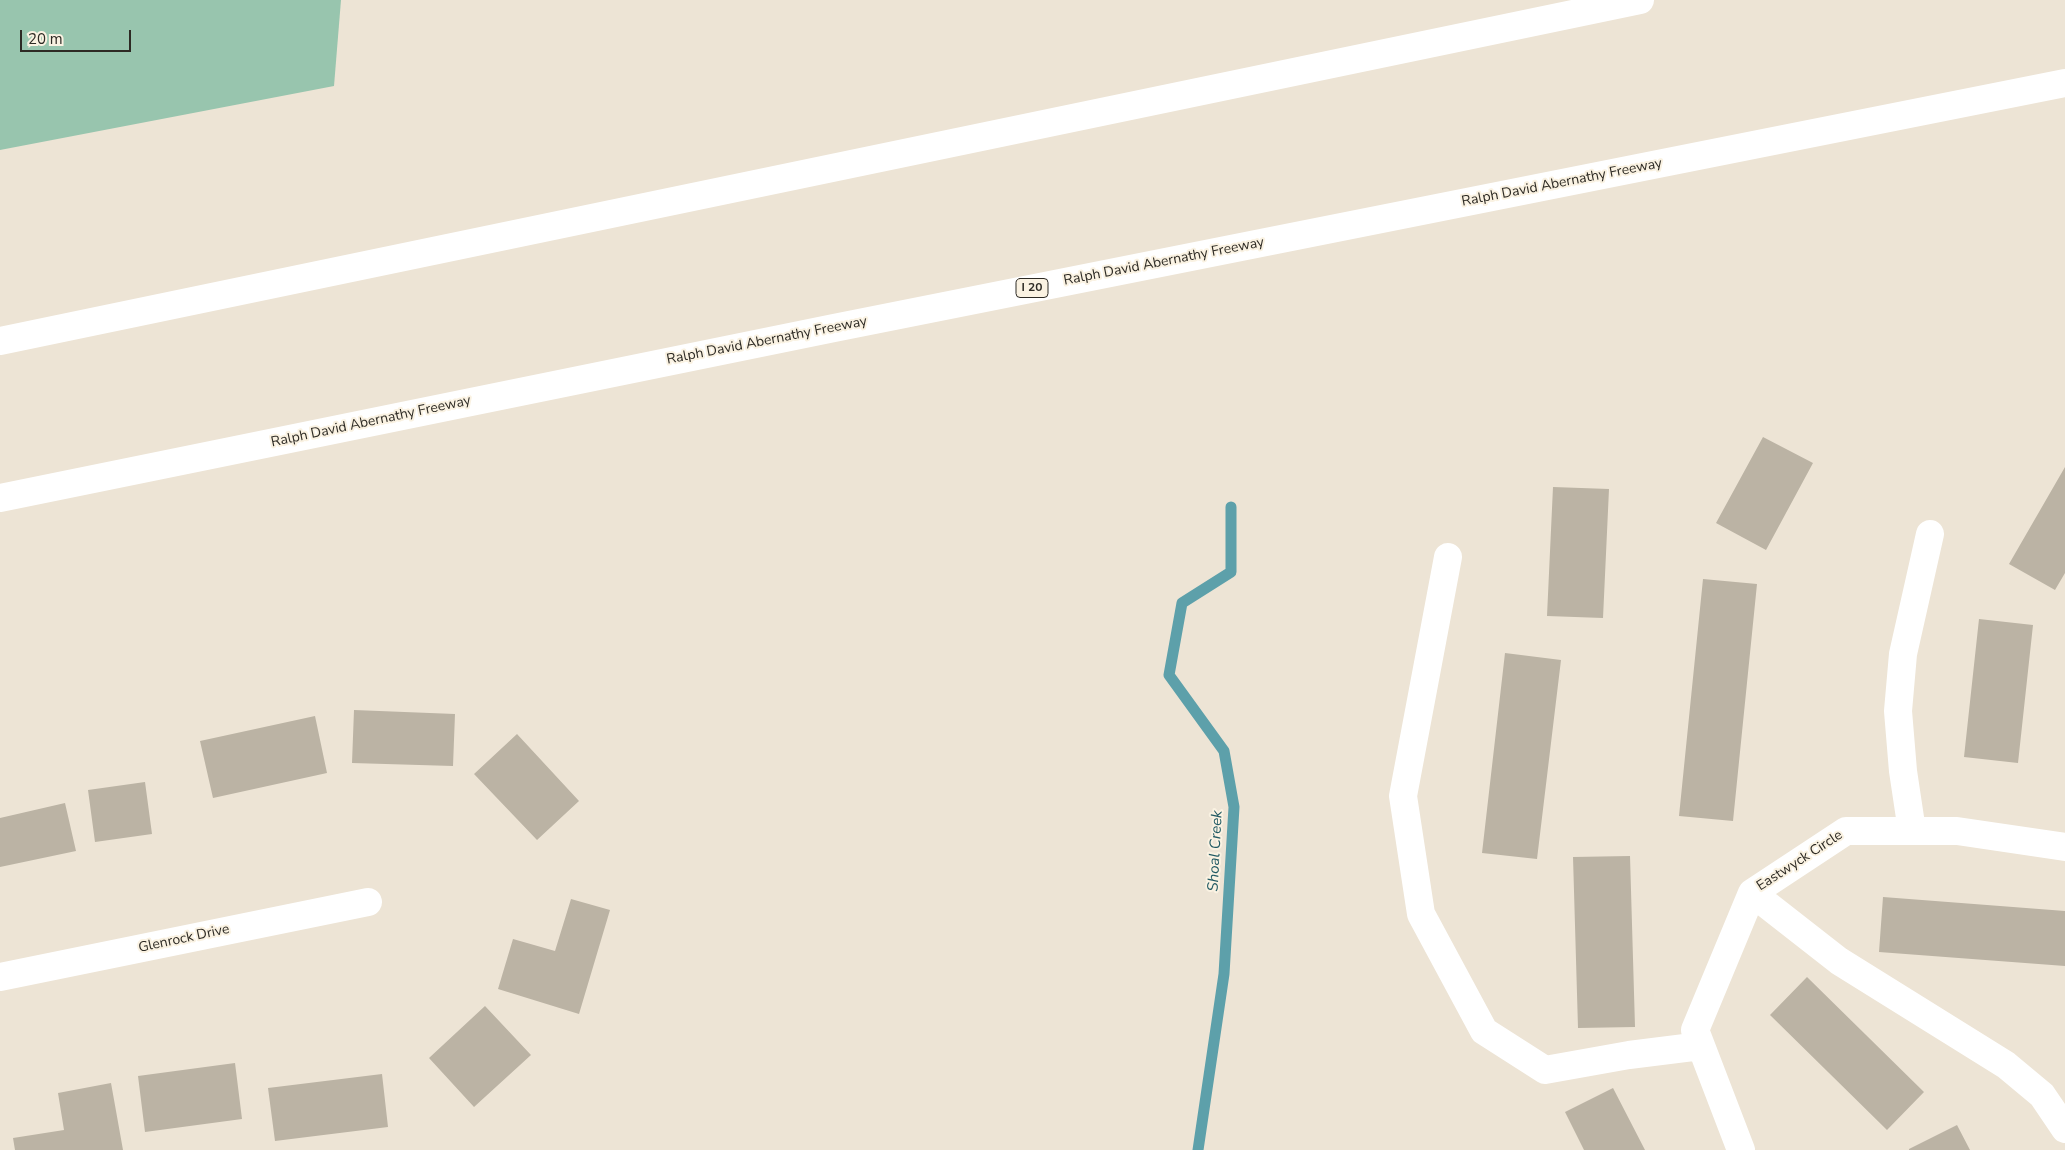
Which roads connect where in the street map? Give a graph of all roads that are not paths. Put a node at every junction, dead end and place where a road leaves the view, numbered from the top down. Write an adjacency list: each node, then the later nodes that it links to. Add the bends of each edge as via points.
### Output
1 (1640, 0): 3 (main road)
2 (2065, 82): 4 (main road, Ralph David Abernathy Freeway / I 20)
3 (0, 341)
4 (0, 498)
5 (1930, 534): 7 (main road, via 1903,654 1898,711)
6 (1448, 557): 12 (main road, via 1403,796 1421,914 1484,1031 1545,1070)
7 (1912, 830): 8 (main road, Eastwyck Circle, via 1957,831); 9 (main road, Eastwyck Circle, via 1846,831)
8 (2065, 847)
9 (1752, 893): 12 (main road, Eastwyck Circle, via 1695,1030); 13 (main road, via 1839,961 2006,1065 2042,1095)
10 (368, 902): 11 (main road, Glenrock Drive)
11 (0, 977)
12 (1701, 1046): 14 (main road, Eastwyck Circle)
13 (2065, 1129)
14 (1741, 1150)

